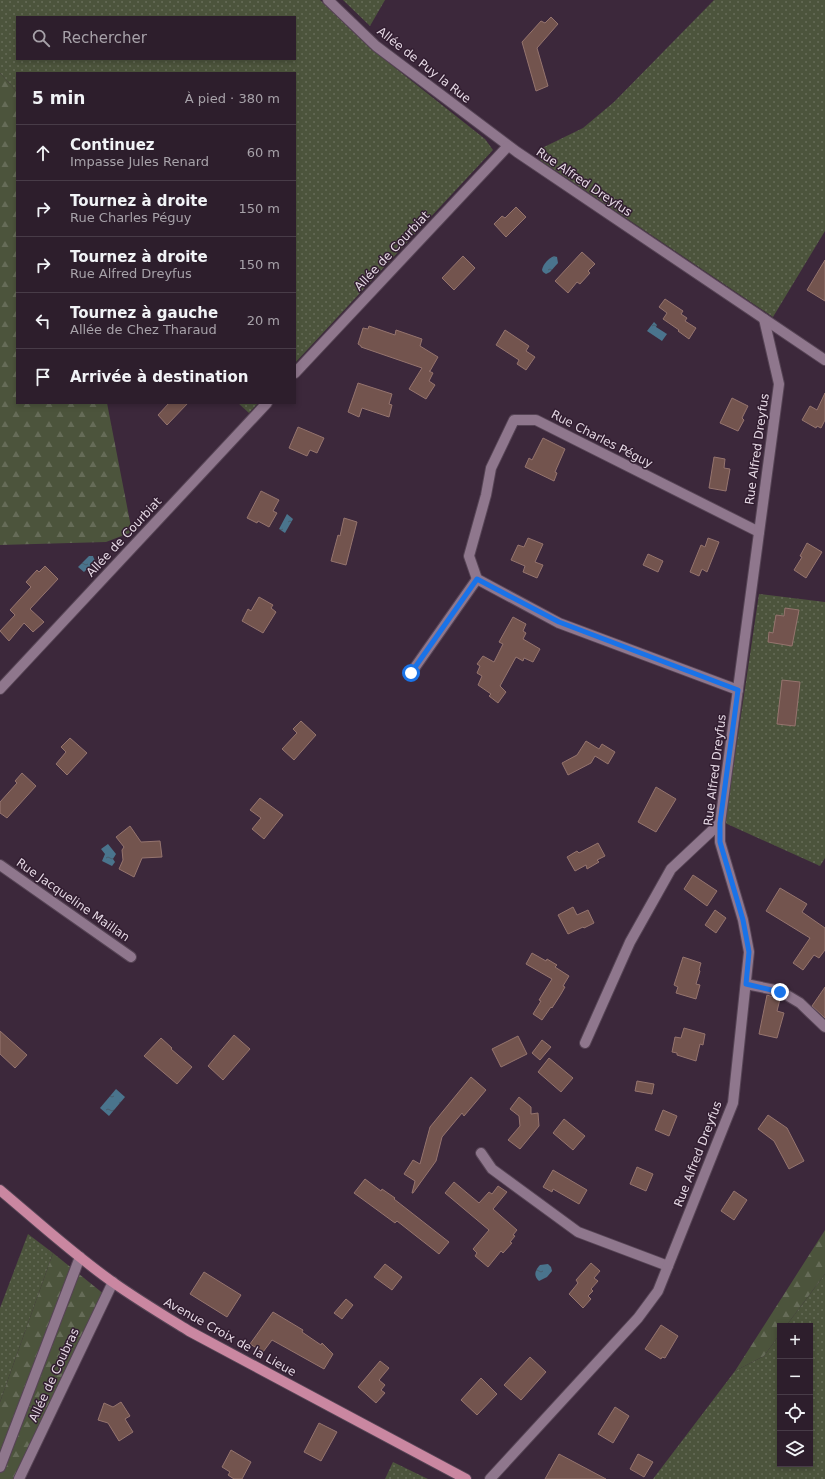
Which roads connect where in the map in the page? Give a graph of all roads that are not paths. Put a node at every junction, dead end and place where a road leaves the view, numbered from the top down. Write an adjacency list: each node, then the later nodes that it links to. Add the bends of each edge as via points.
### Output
1 (328, 0): 2 (street, Allée de Puy la Rue, via 376,46)
2 (508, 146): 3 (street, Rue Alfred Dreyfus); 5 (street, Allée de Courbiat)
3 (764, 319): 4 (street); 7 (street, Rue Alfred Dreyfus, via 779,384)
4 (825, 360)
5 (296, 372)
6 (266, 404): 10 (street, Allée de Courbiat)
7 (759, 532): 8 (street, Rue Charles Péguy, via 536,420 514,420 491,468 469,556); 11 (street, Rue Alfred Dreyfus)
8 (477, 579): 9 (street); 11 (street, via 559,622)
9 (411, 673)
10 (0, 689)
11 (738, 690): 12 (street, Rue Alfred Dreyfus)
12 (720, 823): 15 (street, Rue Alfred Dreyfus, via 720,842 743,920 749,952); 17 (street, via 671,869 630,942)
13 (0, 865): 14 (street, Rue Jacqueline Maillan)
14 (131, 957)
15 (746, 984): 16 (street, via 780,992 800,1003); 21 (street, Rue Alfred Dreyfus, via 732,1103)
16 (825, 1026)
17 (586, 1043)
18 (481, 1153): 21 (street, via 492,1169 578,1232)
19 (0, 1190): 20 (main road, Avenue Croix de la Lieue)
20 (80, 1256): 22 (main road, Avenue Croix de la Lieue); 23 (street)
21 (668, 1266): 26 (street, Rue Alfred Dreyfus, via 658,1291 638,1318)
22 (113, 1282): 24 (street, Allée de Coubras); 25 (main road, Avenue Croix de la Lieue, via 189,1331)
23 (0, 1467)
24 (20, 1479)
25 (466, 1479)
26 (490, 1479)

